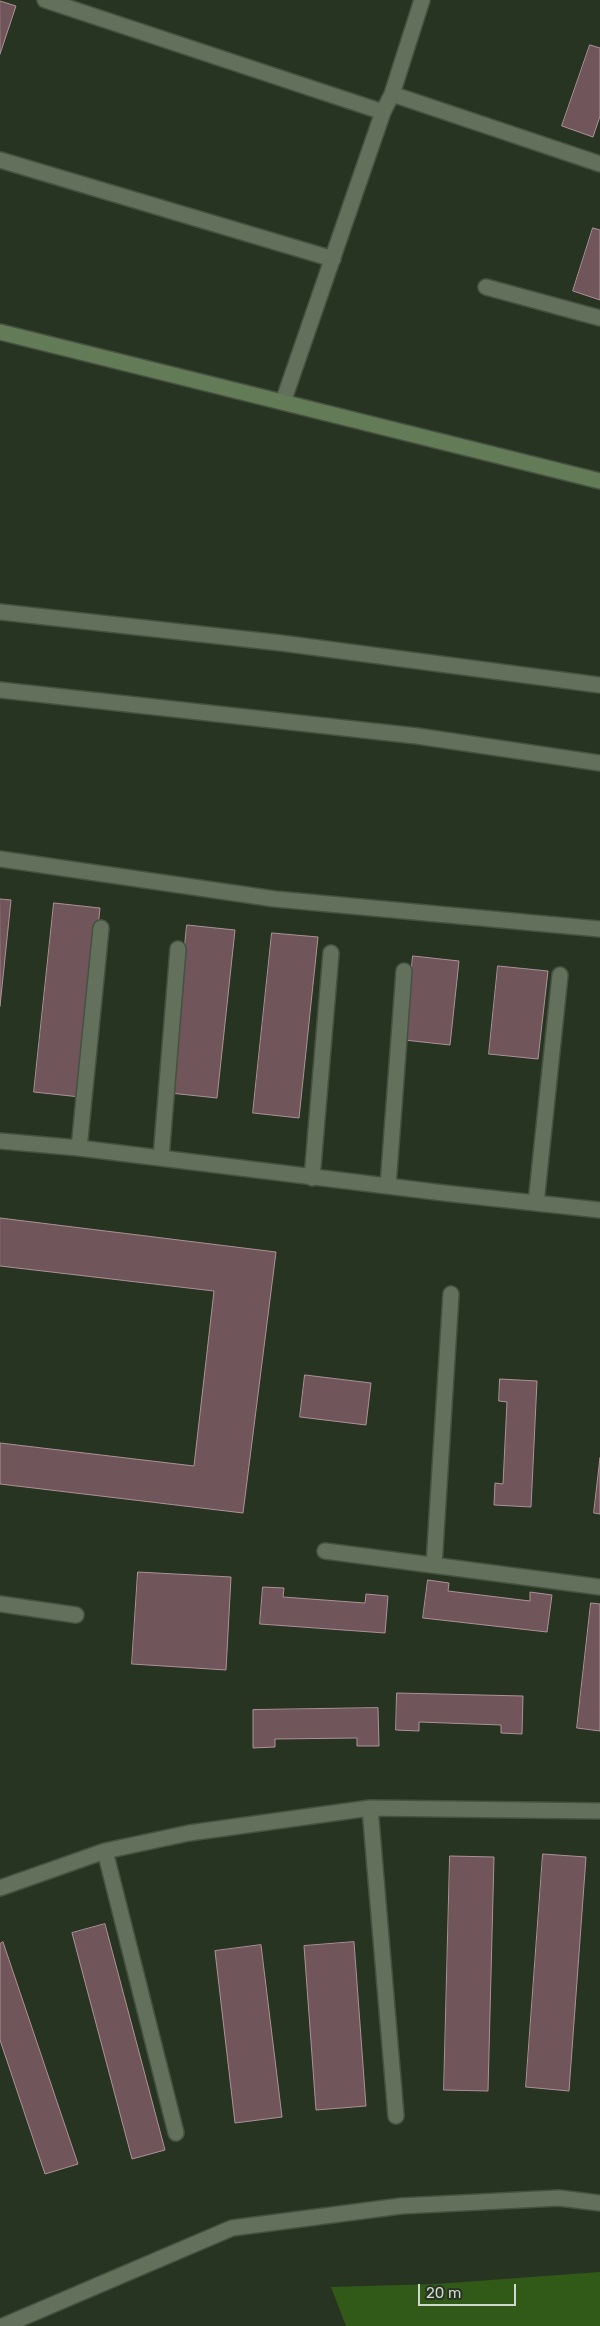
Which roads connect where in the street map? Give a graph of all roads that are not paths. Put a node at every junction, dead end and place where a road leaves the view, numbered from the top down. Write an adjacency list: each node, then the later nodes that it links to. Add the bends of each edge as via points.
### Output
1 (45, 0): 4 (street)
2 (422, 0): 3 (street)
3 (392, 94): 4 (street); 6 (street)
4 (383, 112): 7 (street)
5 (0, 160): 7 (street)
6 (600, 164)
7 (333, 259): 11 (street)
8 (486, 287): 9 (street)
9 (600, 318)
10 (0, 332): 11 (street)
11 (283, 402): 12 (street)
12 (600, 481)
13 (0, 612): 14 (street)
14 (600, 685)
15 (0, 690): 16 (street, via 416,736)
16 (600, 763)
17 (0, 859): 19 (street, via 275,899)
18 (101, 928): 25 (street)
19 (600, 929)
20 (178, 948): 26 (street)
21 (332, 953): 27 (street)
22 (404, 971): 28 (street)
23 (560, 975): 29 (street)
24 (0, 1140): 25 (street)
25 (79, 1148): 26 (street)
26 (161, 1158): 27 (street)
27 (312, 1178): 28 (street)
28 (388, 1186): 29 (street)
29 (536, 1203): 30 (street)
30 (600, 1210)
31 (451, 1294): 33 (street)
32 (325, 1551): 33 (street)
33 (434, 1565): 34 (street)
34 (600, 1587)
35 (0, 1604): 36 (street)
36 (76, 1615)
37 (370, 1808): 38 (street); 39 (street, via 189,1833); 41 (street)
38 (600, 1811)
39 (105, 1851): 40 (street); 42 (street)
40 (0, 1888)
41 (396, 2116)
42 (176, 2133)
43 (600, 2203): 44 (street, via 559,2198 401,2206 232,2228)
44 (4, 2326)

